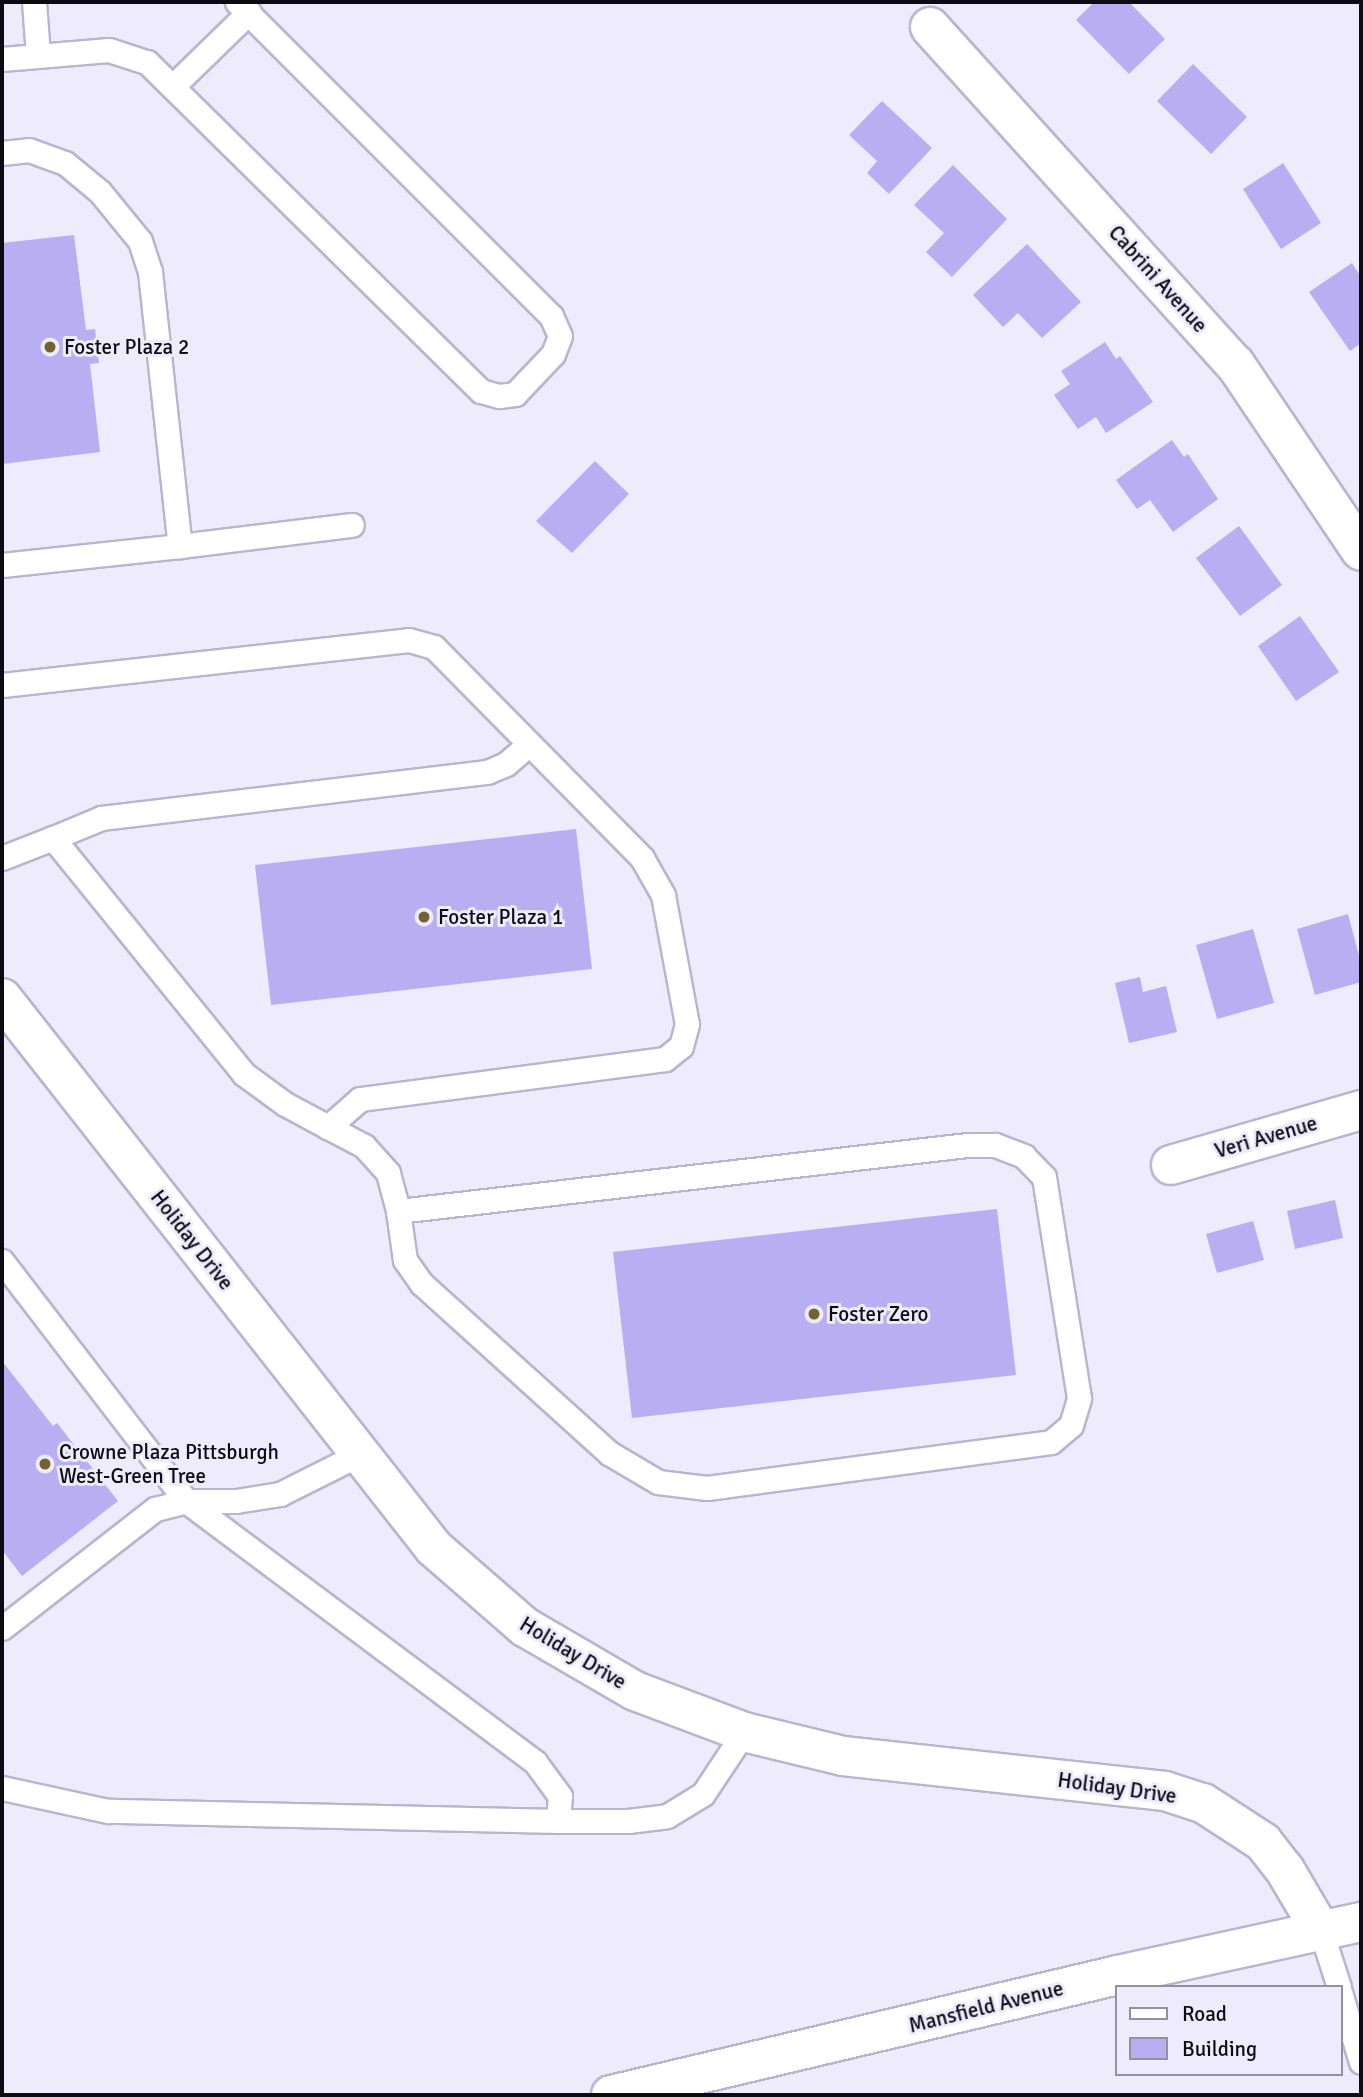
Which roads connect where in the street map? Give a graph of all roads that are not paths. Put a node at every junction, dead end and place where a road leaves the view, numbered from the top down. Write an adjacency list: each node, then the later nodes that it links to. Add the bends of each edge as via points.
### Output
1 (34, 2): 4 (lane)
2 (243, 7): 6 (lane); 6 (lane, via 551,316 560,336 553,354 515,394 481,391)
3 (929, 27): 10 (street, Cabrini Avenue, via 1235,364)
4 (38, 55): 5 (lane); 6 (lane, via 109,50 147,62)
5 (2, 59)
6 (173, 86)
7 (2, 153): 9 (lane, via 29,150 65,163 100,192 140,241 150,272)
8 (352, 525): 9 (lane)
9 (180, 546): 11 (lane)
10 (1361, 551)
11 (2, 565)
12 (2, 685): 13 (lane, via 409,640 434,647 453,663)
13 (529, 744): 14 (lane, via 506,764 487,772 101,818); 18 (lane, via 642,858 663,895 687,1024 681,1046 665,1059 360,1099)
14 (53, 838): 15 (lane); 18 (lane, via 244,1074)
15 (2, 858)
16 (2, 998): 22 (street, Holiday Drive)
17 (1361, 1110): 19 (street, Veri Avenue)
18 (328, 1127): 20 (lane, via 364,1146 388,1173)
19 (1171, 1165)
20 (398, 1211): 20 (lane, via 405,1261 422,1284 609,1453 658,1482 707,1488 1051,1442 1070,1425 1079,1398 1044,1177 1024,1156 995,1145)
21 (2, 1261): 23 (lane)
22 (360, 1454): 23 (lane, via 280,1494 236,1501); 25 (street, Holiday Drive, via 434,1548 525,1627 635,1691)
23 (186, 1501): 24 (lane, via 155,1509); 27 (lane, via 535,1762 560,1796)
24 (2, 1628)
25 (744, 1732): 27 (lane, via 703,1794 667,1816); 29 (street, Holiday Drive, via 843,1756 1165,1791 1203,1803 1263,1842)
26 (2, 1788): 27 (lane, via 108,1811)
27 (558, 1821)
28 (1361, 1922): 29 (street, Mansfield Avenue)
29 (1321, 1931): 30 (lane); 33 (street, Mansfield Avenue)
30 (1338, 1985)
31 (1342, 1999): 32 (lane)
32 (1361, 2062)
33 (611, 2095)

